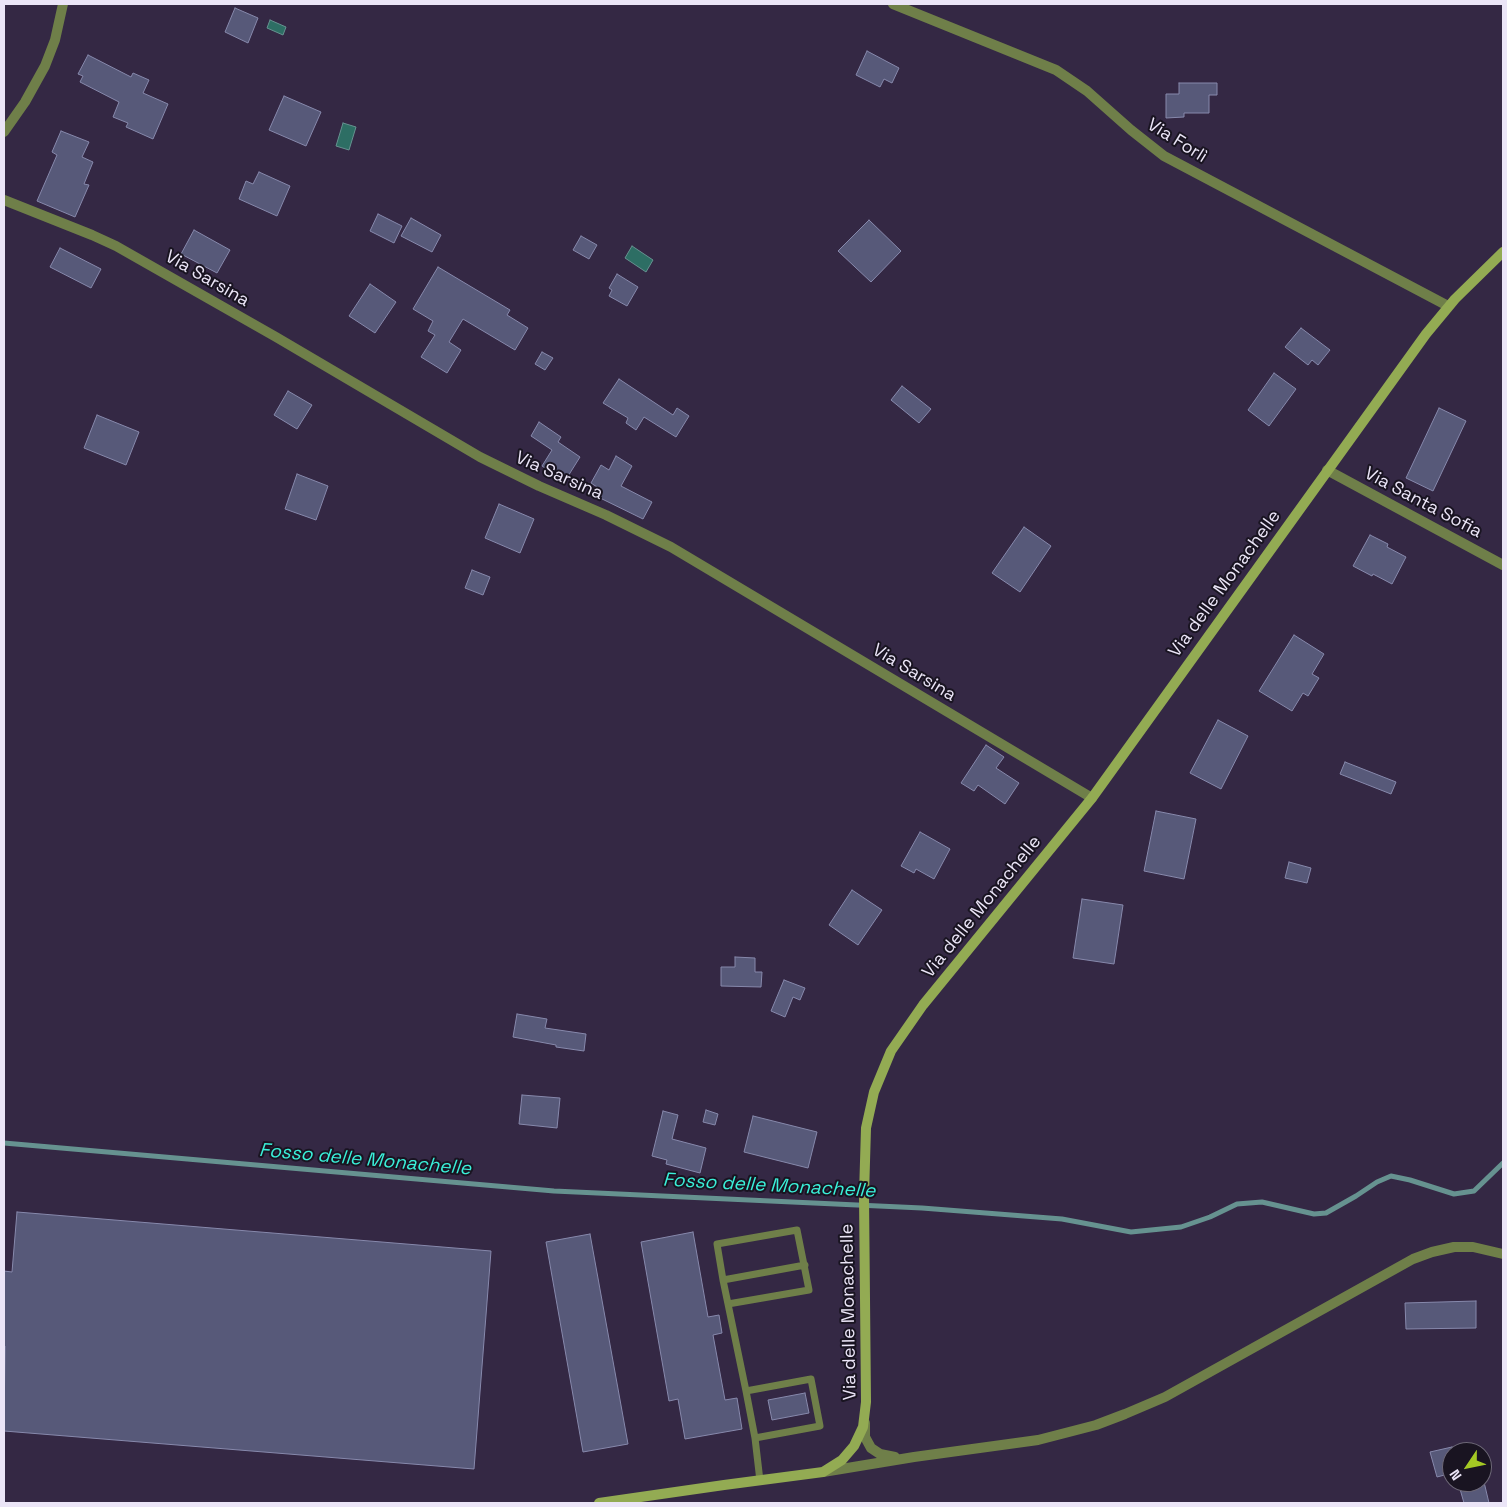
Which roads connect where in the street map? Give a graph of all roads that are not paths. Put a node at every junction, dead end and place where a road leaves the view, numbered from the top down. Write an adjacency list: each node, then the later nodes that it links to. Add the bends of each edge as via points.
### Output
1 (63, 4): 3 (street, via 45,66 26,102)
2 (893, 4): 6 (street, Via Forlì, via 1056,70 1087,91 1164,156)
3 (4, 132)
4 (4, 200): 9 (street, Via Sarsina, via 122,250 480,457 682,553)
5 (1503, 252): 6 (street, Via delle Monachelle)
6 (1448, 306): 7 (street, Via delle Monachelle)
7 (1327, 470): 8 (street, Via Santa Sofia); 9 (street, Via delle Monachelle)
8 (1503, 565)
9 (1092, 798): 15 (street, Via delle Monachelle, via 923,1006 891,1051 879,1078 865,1140)
10 (1503, 1254): 17 (street, via 1473,1247 1454,1247 1412,1259 1165,1397 1109,1420 1038,1440)
11 (805, 1265): 12 (lane); 12 (lane, via 797,1230 717,1244); 13 (lane, via 809,1290)
12 (723, 1280): 13 (lane)
13 (728, 1304): 14 (lane)
14 (746, 1390): 16 (lane); 16 (lane, via 811,1379 820,1426)
15 (866, 1408): 17 (street, via 864,1433 871,1448 884,1456); 18 (street, Via delle Monachelle, via 863,1427 854,1446 842,1460)
16 (755, 1438): 19 (lane)
17 (914, 1457): 18 (street)
18 (823, 1472): 19 (street, Via delle Monachelle)
19 (760, 1481): 20 (street, Via delle Monachelle)
20 (600, 1503)

